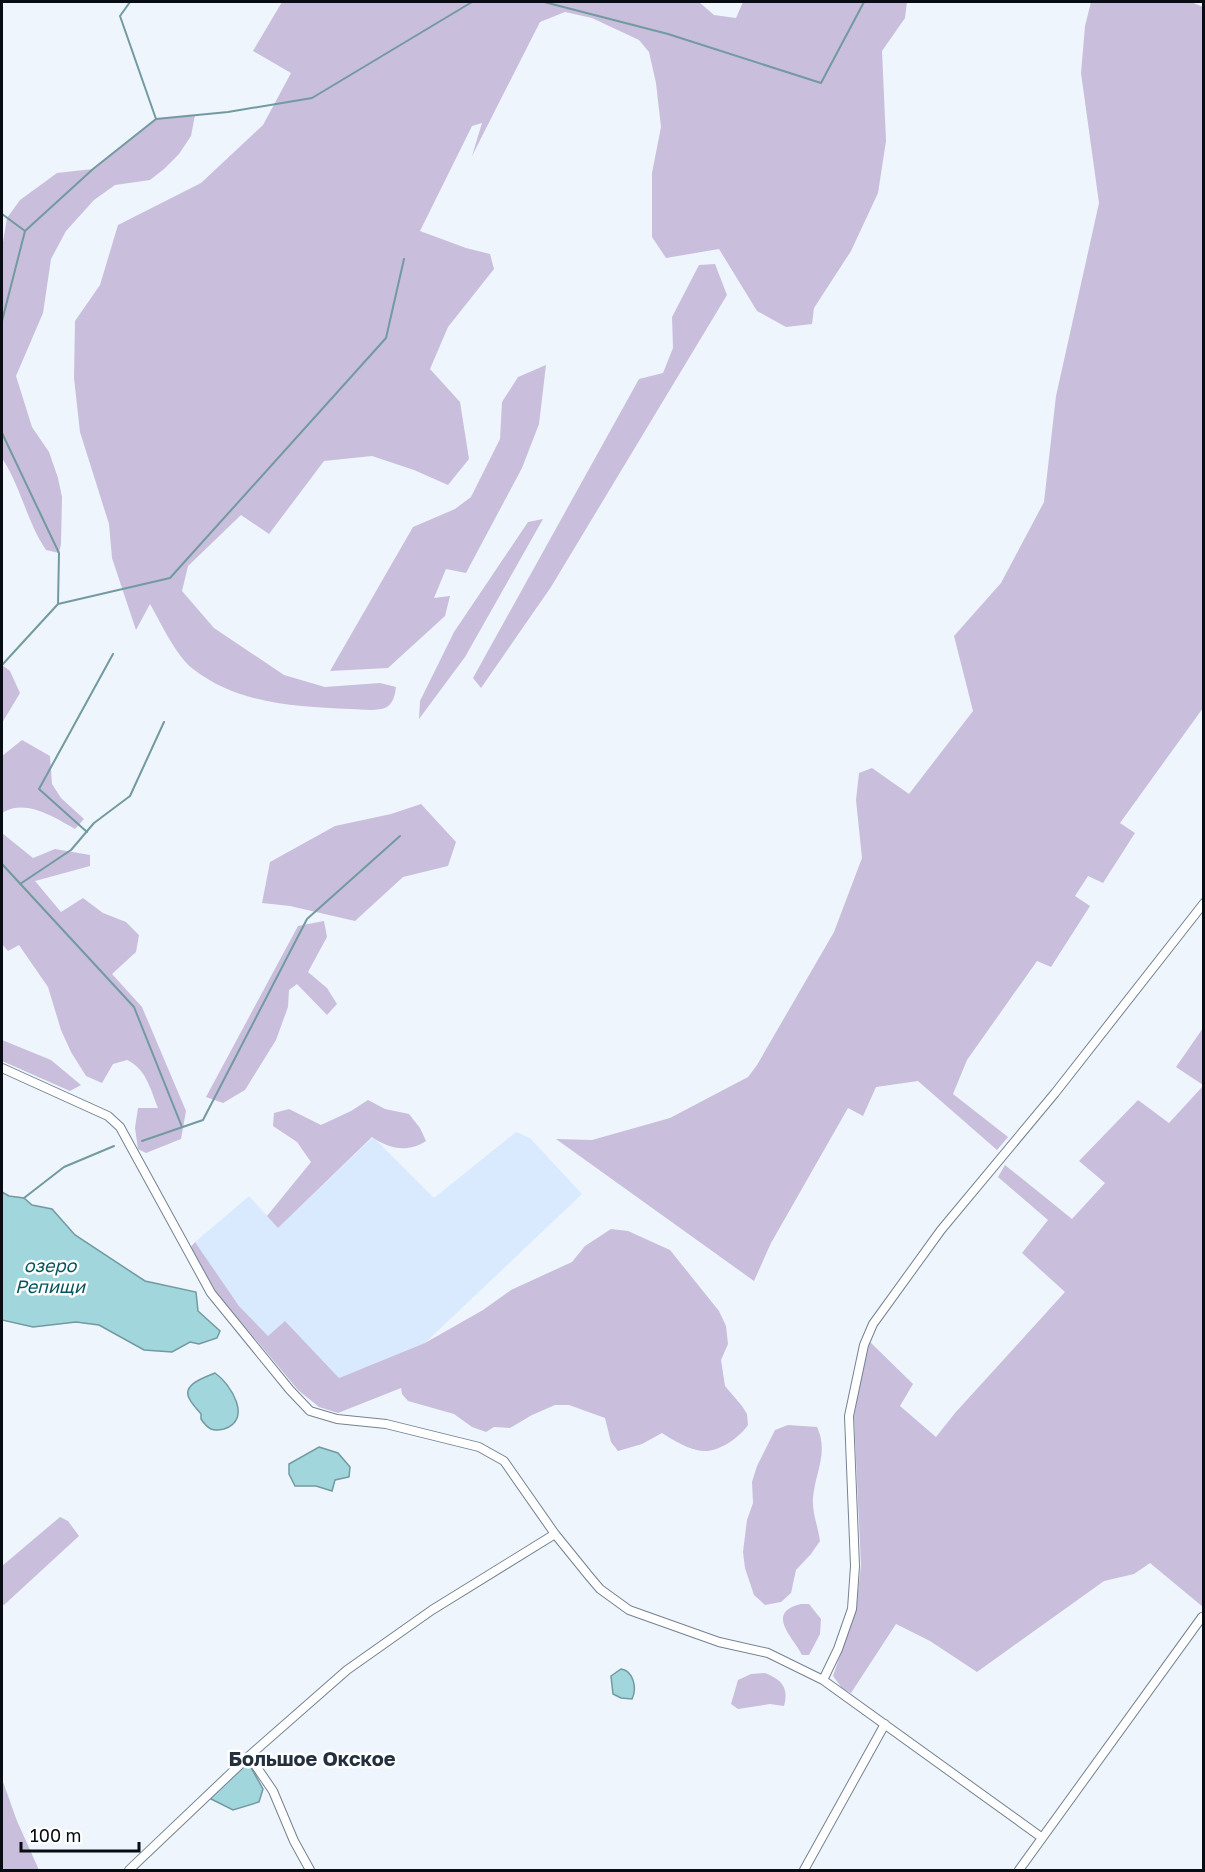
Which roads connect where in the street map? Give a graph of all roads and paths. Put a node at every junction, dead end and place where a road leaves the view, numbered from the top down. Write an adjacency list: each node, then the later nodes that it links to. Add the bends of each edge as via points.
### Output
1 (1203, 903): 5 (street, via 1055,1093 941,1230 873,1323 864,1345 849,1416 855,1566 852,1609)
2 (2, 1068): 3 (street, via 108,1116 120,1127 211,1293 310,1411 337,1419 386,1424 479,1447 504,1461)
3 (555, 1534): 5 (street, via 600,1589 629,1610 719,1642 768,1653); 7 (street, via 432,1610 347,1670)
4 (1202, 1617): 8 (street)
5 (823, 1680): 6 (street)
6 (885, 1724): 8 (street); 11 (street)
7 (249, 1756): 9 (street); 10 (street, via 273,1791)
8 (1041, 1837): 12 (street)
9 (129, 1870)
10 (310, 1870)
11 (804, 1870)
12 (1019, 1870)

